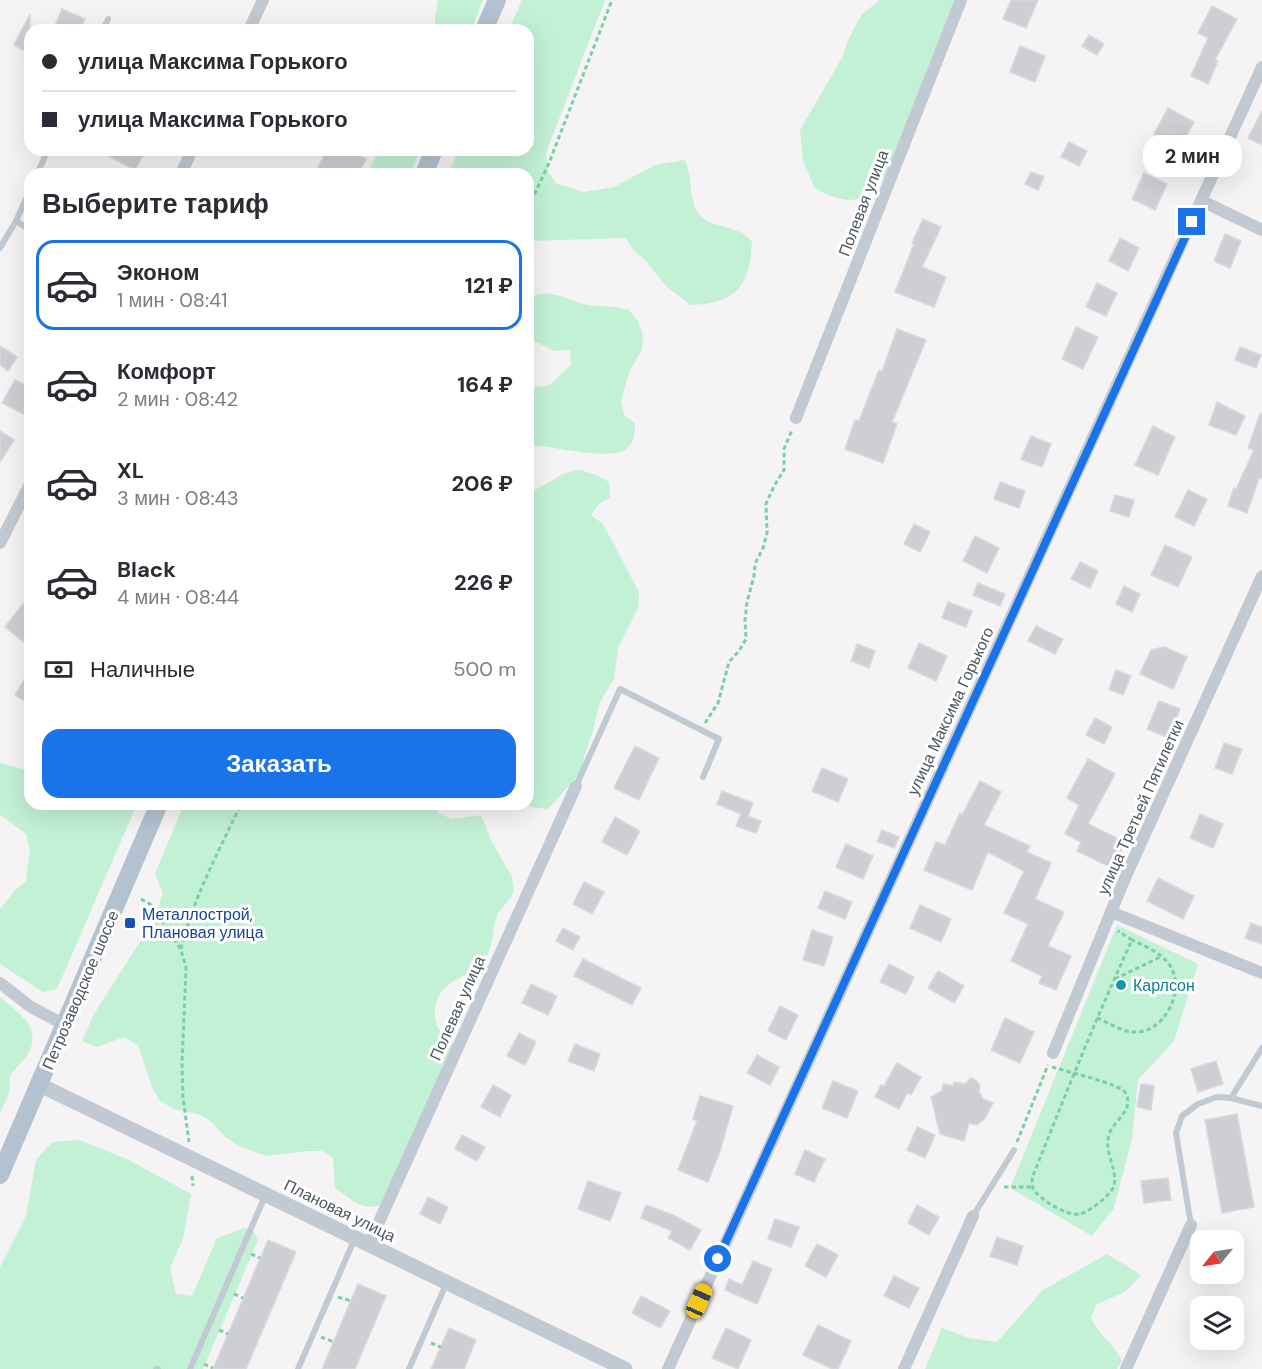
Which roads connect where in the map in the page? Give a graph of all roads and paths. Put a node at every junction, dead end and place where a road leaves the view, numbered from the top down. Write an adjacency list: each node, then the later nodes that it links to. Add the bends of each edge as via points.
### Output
1 (263, 0): 7 (street)
2 (497, 0): 8 (main road)
3 (612, 0): 10 (path)
4 (961, 0): 17 (street, Полевая улица)
5 (108, 19): 6 (lane)
6 (106, 24)
7 (252, 24)
8 (487, 24)
9 (1262, 67): 11 (street, улица Максима Горького)
10 (534, 195)
11 (1202, 201): 15 (street); 58 (street, улица Максима Горького)
12 (24, 203): 13 (lane)
13 (16, 221): 14 (lane); 16 (lane)
14 (24, 226)
15 (1262, 230)
16 (0, 248)
17 (796, 417): 21 (path, via 784,449 784,470 766,504 767,533 747,602 746,639 729,662 718,703)
18 (24, 496): 19 (street)
19 (0, 543)
20 (1262, 576): 27 (street, улица Третьей Пятилетки)
21 (700, 729): 22 (lane, via 719,738); 23 (lane, via 620,689)
22 (703, 777)
23 (576, 786): 52 (street, Полевая улица)
24 (156, 810): 35 (main road, Петрозаводское шоссе)
25 (238, 810): 29 (path, via 208,872)
26 (141, 899): 29 (path, via 150,904)
27 (1109, 918): 28 (path); 31 (street); 37 (street, улица Третьей Пятилетки)
28 (1132, 940): 30 (path); 32 (path)
29 (181, 950): 44 (path, via 186,967 182,1064)
30 (1161, 956): 32 (path); 34 (path, via 1174,975 1174,996 1168,1012 1156,1026 1132,1032)
31 (1262, 973)
32 (1113, 980): 34 (path)
33 (0, 983): 35 (street, via 31,1007)
34 (1098, 1018): 39 (path)
35 (65, 1025): 40 (main road, Петрозаводское шоссе)
36 (1262, 1048): 41 (lane)
37 (1053, 1053): 38 (path)
38 (1048, 1065): 39 (path); 43 (path)
39 (1074, 1073): 47 (path); 47 (path, via 1119,1087 1126,1095 1126,1112 1108,1141 1113,1187 1106,1197 1080,1214 1072,1214 1044,1201)
40 (40, 1084): 44 (street, Плановая улица); 45 (main road, Петрозаводское шоссе)
41 (1231, 1098): 42 (lane); 51 (lane, via 1216,1096 1198,1104 1182,1116 1176,1133)
42 (1262, 1106)
43 (1014, 1150): 48 (lane)
44 (189, 1156): 46 (path); 49 (street, Плановая улица)
45 (0, 1175)
46 (193, 1186)
47 (1032, 1186): 48 (path)
48 (991, 1187): 50 (lane)
49 (266, 1194): 52 (street, Плановая улица); 54 (lane)
50 (973, 1215): 59 (street)
51 (1191, 1225): 60 (street)
52 (362, 1240): 53 (street, Плановая улица); 55 (lane)
53 (447, 1282): 56 (lane); 57 (street, Плановая улица)
54 (189, 1369)
55 (298, 1369)
56 (409, 1369)
57 (625, 1369)
58 (668, 1369)
59 (904, 1369)
60 (1126, 1369)

